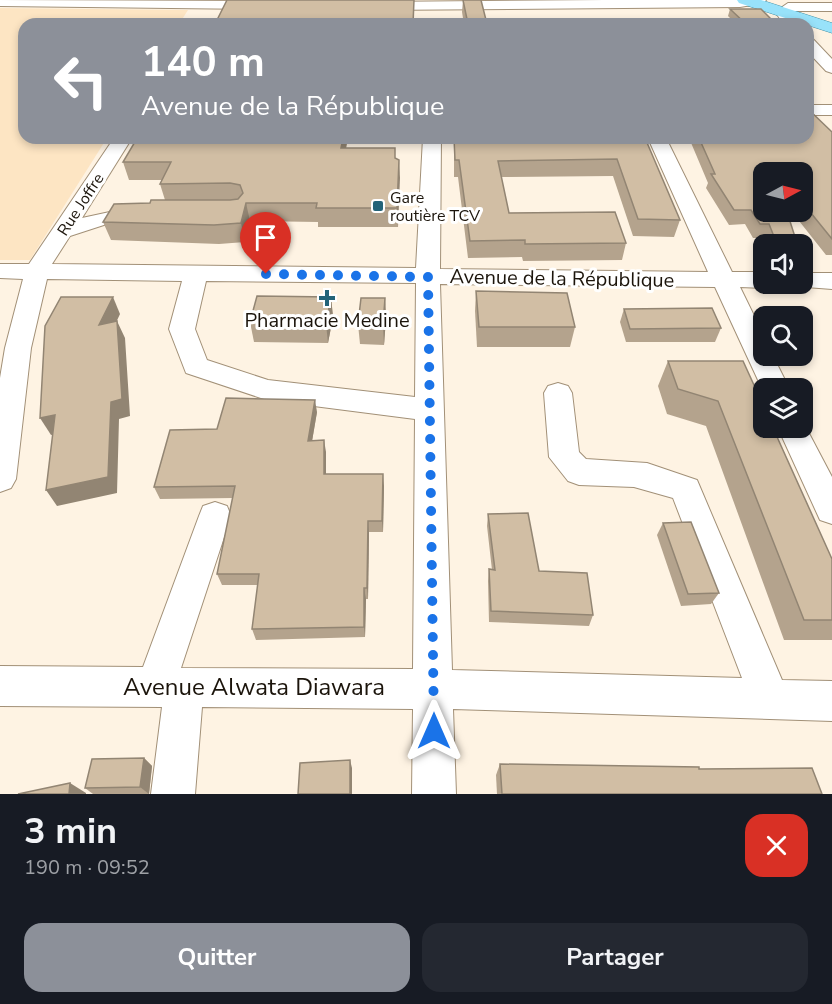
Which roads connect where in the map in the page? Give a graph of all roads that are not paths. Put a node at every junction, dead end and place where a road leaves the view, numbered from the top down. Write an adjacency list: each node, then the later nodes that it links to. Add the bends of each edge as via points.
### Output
1 (756, 1): 8 (street); 10 (main road)
2 (0, 2): 6 (street)
3 (430, 3): 4 (street); 7 (street)
4 (520, 3): 8 (street)
5 (277, 5): 6 (street)
6 (205, 6)
7 (359, 6)
8 (596, 7)
9 (832, 7): 10 (street)
10 (787, 14): 11 (main road)
11 (813, 18)
12 (814, 18): 13 (main road)
13 (832, 21)
14 (814, 22): 15 (main road)
15 (832, 28)
16 (832, 42): 17 (street)
17 (814, 44)
18 (814, 48): 19 (street)
19 (832, 68)
20 (814, 110): 21 (street)
21 (832, 110)
22 (432, 144): 30 (street)
23 (660, 144): 31 (street)
24 (125, 146): 26 (street, Rue Joffre)
25 (164, 210): 26 (street, via 110,216)
26 (63, 231): 27 (street, Rue Joffre)
27 (38, 270): 28 (street, Avenue de la République); 29 (street, Avenue de la République); 39 (street, Rue Joffre, via 18,348)
28 (0, 271)
29 (196, 273): 30 (street, Avenue de la République); 37 (street, via 182,329 196,366 267,390)
30 (428, 277): 31 (street, Avenue de la République); 37 (street)
31 (724, 279): 32 (street, Avenue de la République); 35 (street)
32 (753, 280)
33 (813, 281): 34 (street)
34 (832, 281)
35 (770, 378)
36 (558, 393): 45 (street, via 564,458 579,472 648,475 687,489)
37 (430, 410): 44 (street)
38 (798, 438): 40 (street)
39 (0, 479)
40 (832, 510)
41 (215, 516): 43 (street)
42 (0, 686): 43 (street, Avenue Alwata Diawara)
43 (170, 687): 44 (street, Avenue Alwata Diawara); 47 (street)
44 (434, 689): 45 (street, Avenue Alwata Diawara); 48 (street)
45 (770, 699): 46 (street, Avenue Alwata Diawara)
46 (832, 701)
47 (173, 794)
48 (434, 794)

